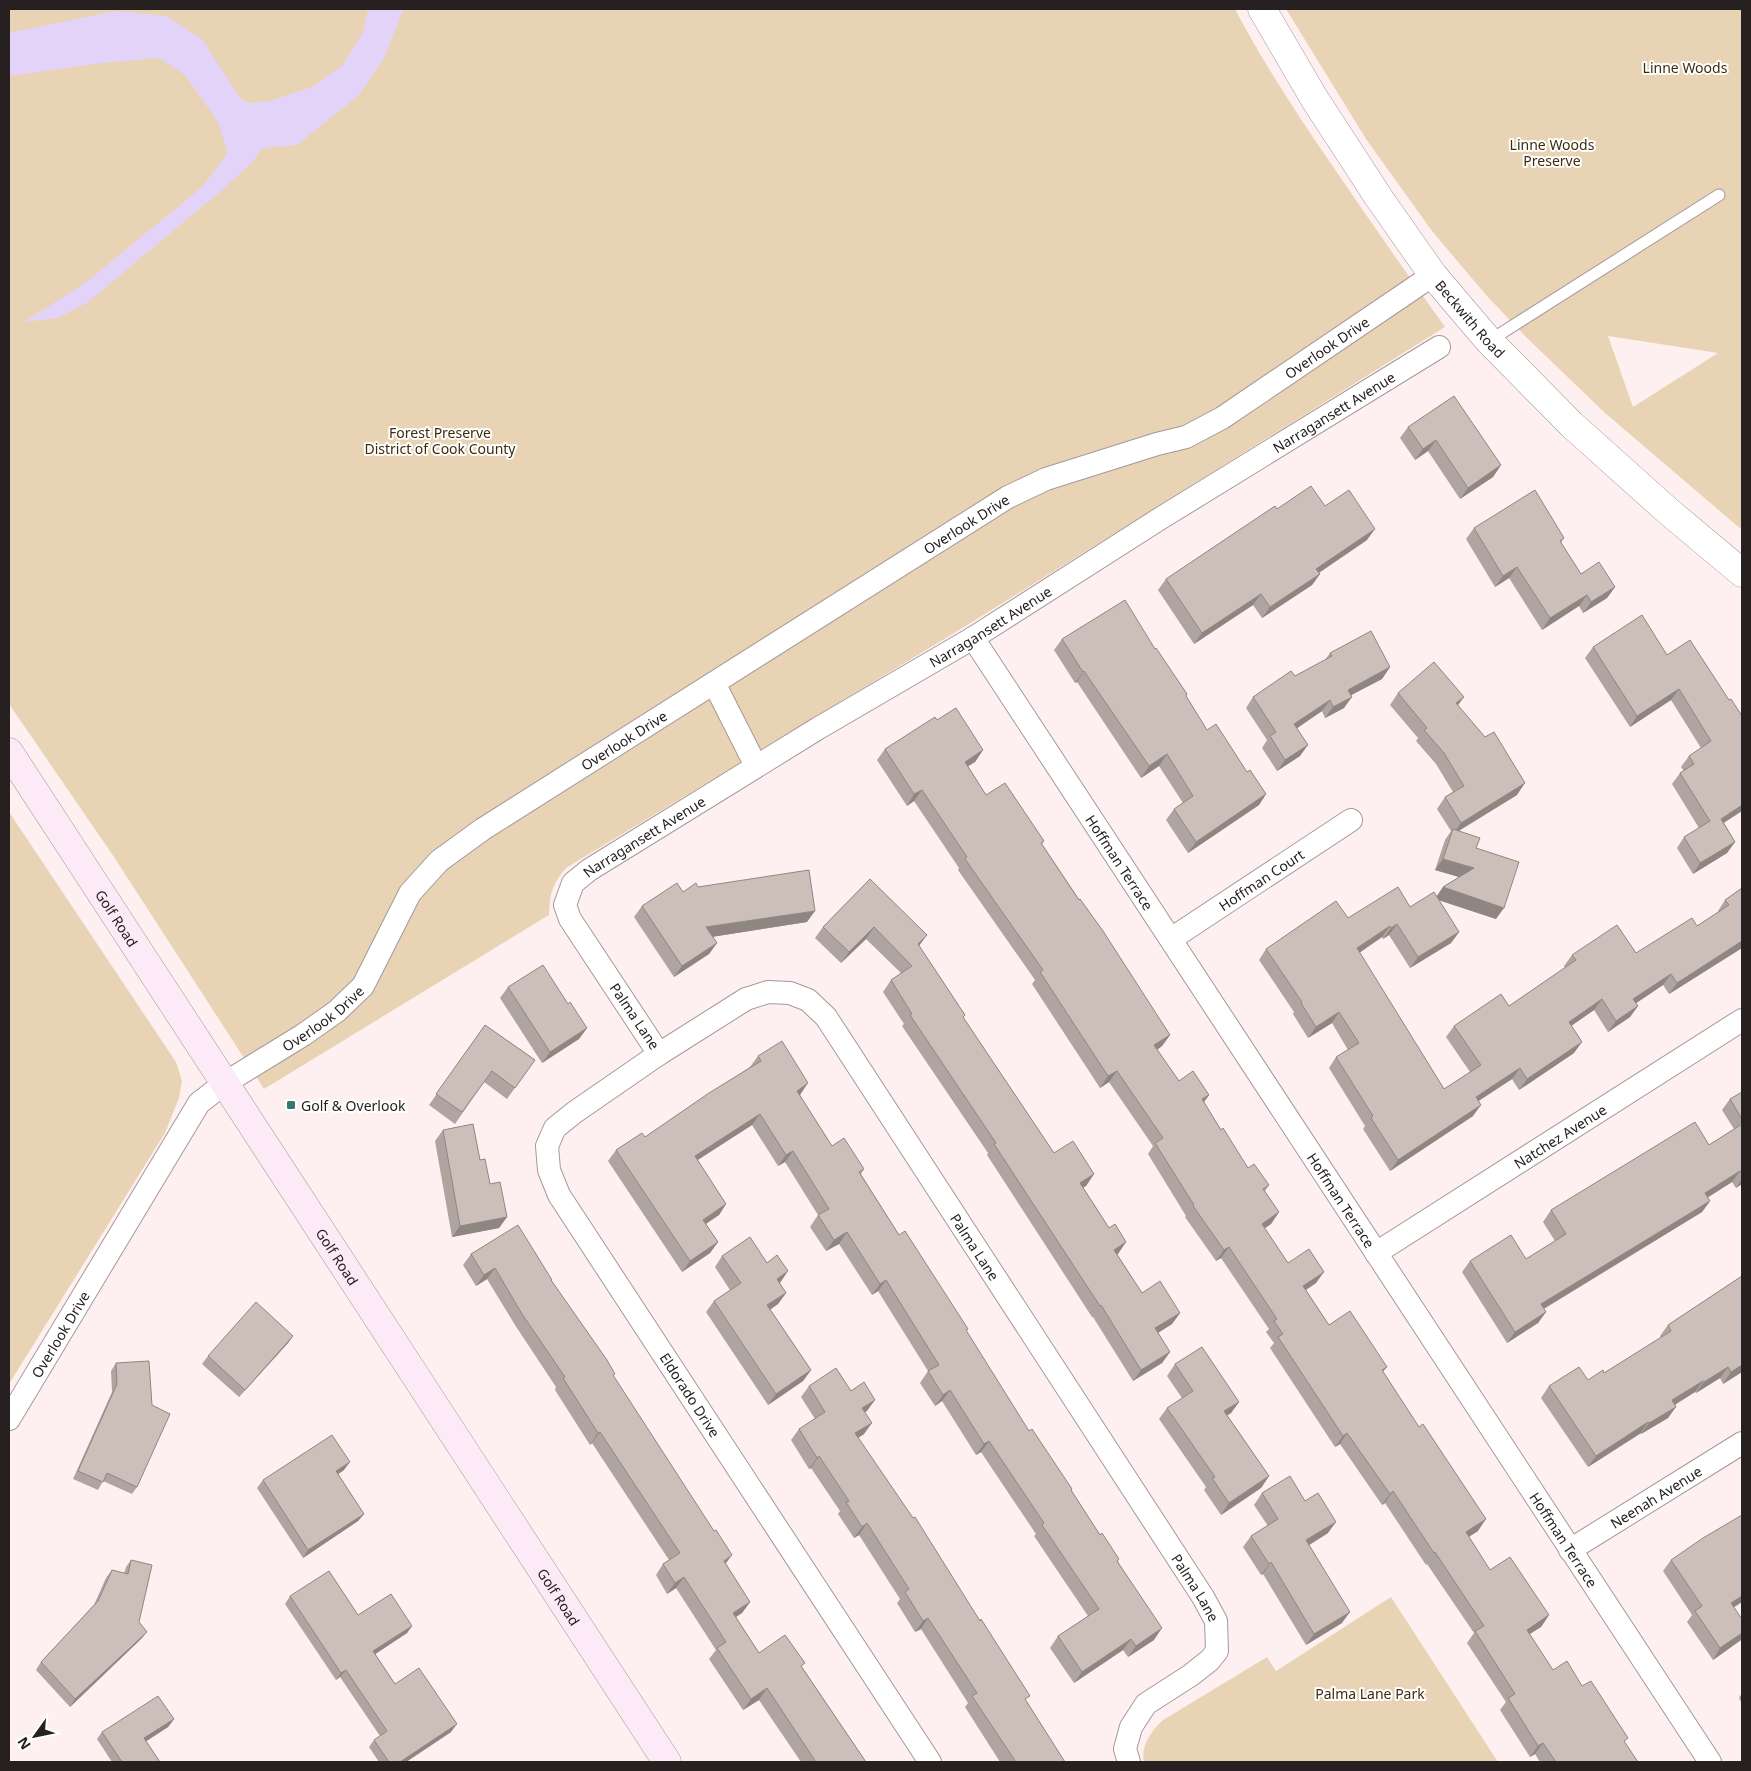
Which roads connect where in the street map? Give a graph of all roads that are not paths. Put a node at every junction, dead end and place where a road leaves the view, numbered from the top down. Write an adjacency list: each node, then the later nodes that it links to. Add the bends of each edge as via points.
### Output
1 (1262, 9): 3 (street, Beckwith Road, via 1319,106)
2 (1719, 196): 4 (lane)
3 (1433, 275): 4 (street, Beckwith Road); 8 (street, Overlook Drive, via 1222,418 1186,437 1046,478 1008,497)
4 (1489, 340): 6 (street, Beckwith Road, via 1572,425)
5 (1439, 348): 7 (street, Narragansett Avenue)
6 (1742, 573)
7 (974, 638): 10 (street, Narragansett Avenue); 13 (street, Hoffman Terrace)
8 (714, 683): 10 (street); 16 (street, Overlook Drive, via 483,829 439,861 410,893 363,986 337,1011 303,1035)
9 (9, 752): 16 (main road, Golf Road)
10 (756, 766): 12 (street, Narragansett Avenue, via 589,870 574,883 568,895 565,905)
11 (1351, 820): 13 (street, Hoffman Court)
12 (570, 919): 15 (street, Palma Lane)
13 (1170, 939): 17 (street, Hoffman Terrace)
14 (1742, 1020): 17 (street, Natchez Avenue)
15 (659, 1054): 22 (street, Eldorado Drive, via 555,1128 546,1146 549,1170 564,1203); 23 (street, Palma Lane, via 746,1000 768,992 790,993 808,1000 826,1017 1216,1621 1216,1651 1210,1660 1146,1704 1130,1727 1125,1749)
16 (224, 1084): 18 (street, Overlook Drive, via 199,1103); 21 (main road, Golf Road)
17 (1376, 1253): 20 (street, Hoffman Terrace)
18 (9, 1419)
19 (1742, 1443): 20 (street, Neenah Avenue)
20 (1570, 1550): 24 (street, Hoffman Terrace)
21 (667, 1762)
22 (930, 1762)
23 (1129, 1762)
24 (1710, 1762)

